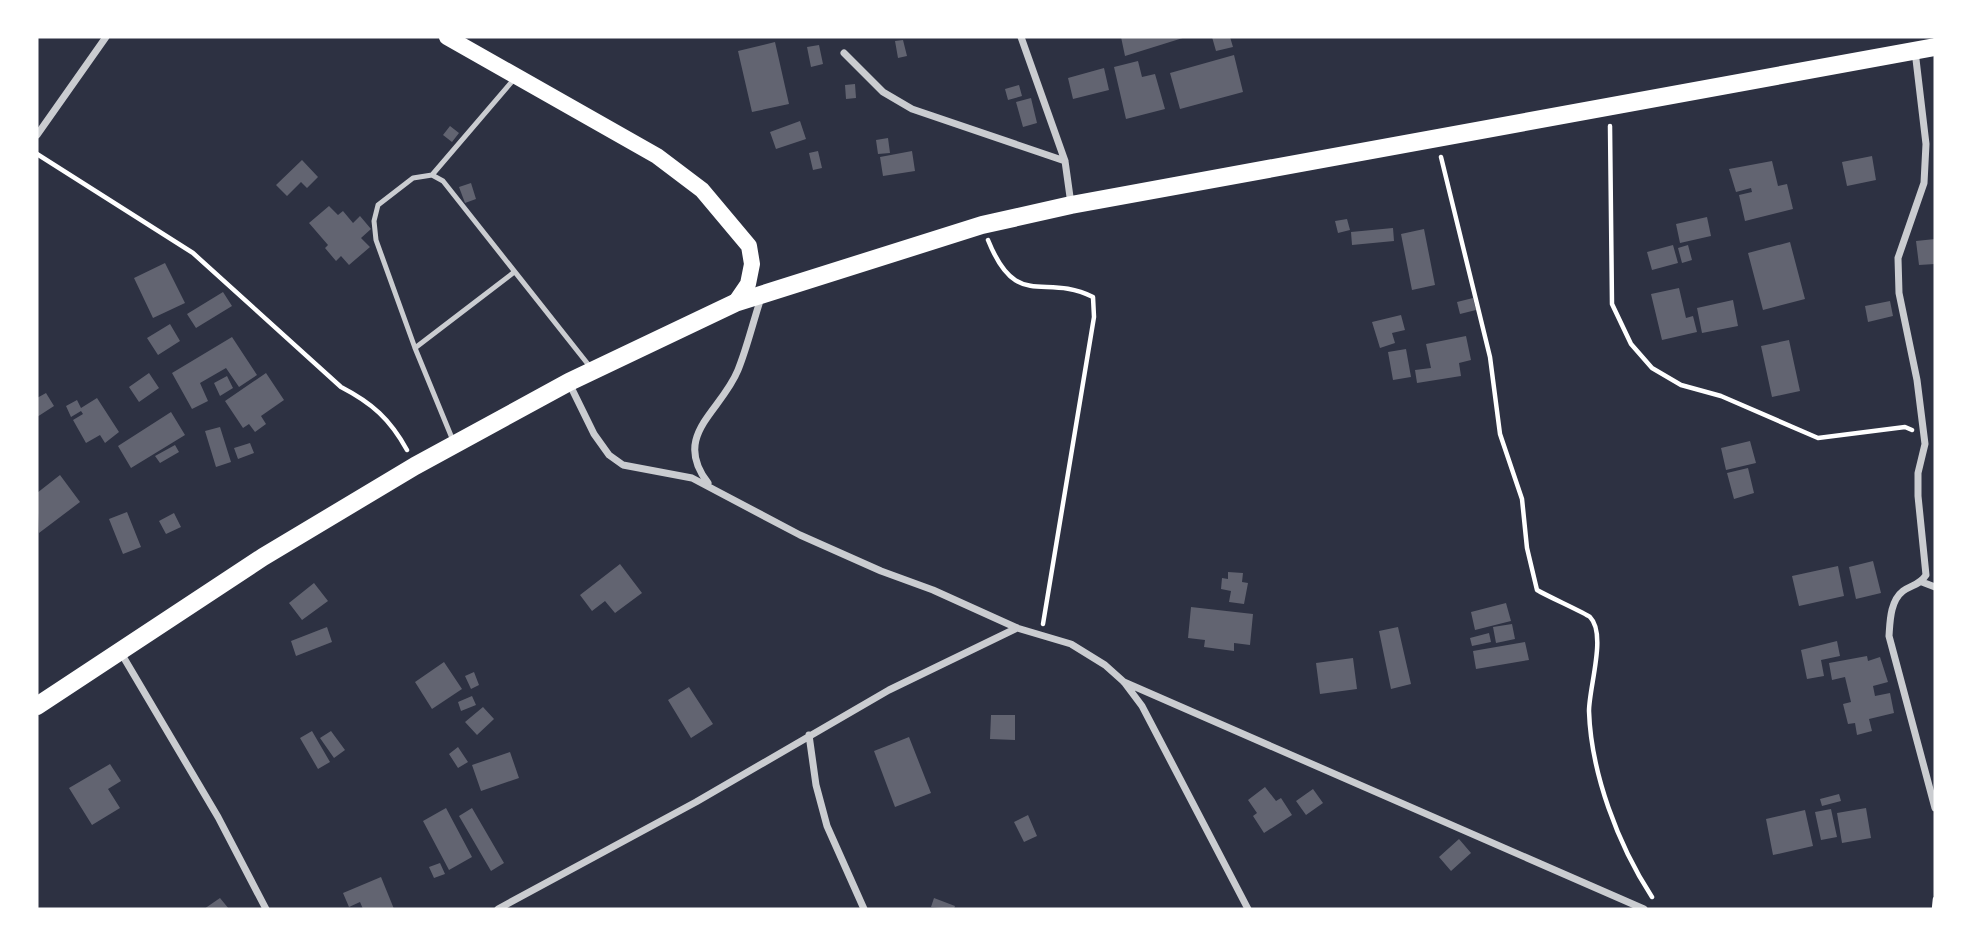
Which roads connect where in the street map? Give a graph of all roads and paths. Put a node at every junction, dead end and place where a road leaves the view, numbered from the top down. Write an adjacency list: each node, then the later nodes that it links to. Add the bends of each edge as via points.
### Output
1 (106, 37): 9 (street)
2 (447, 37): 7 (main road)
3 (1021, 37): 12 (street)
4 (1935, 47): 5 (highway)
5 (1915, 51): 8 (highway); 22 (street, via 1926,144 1924,183 1898,258 1899,293)
6 (844, 53): 12 (street, via 883,92 912,109)
7 (515, 78): 13 (lane); 18 (main road, via 657,156 702,190 749,246 748,284)
8 (1610, 108): 10 (highway); 22 (path, via 1612,304 1632,344 1652,368 1681,385 1721,396 1818,438 1905,427)
9 (37, 135)
10 (1438, 140): 14 (highway); 37 (path, via 1478,299 1500,434 1522,499 1537,590 1589,616 1598,634 1589,711 1599,776 1626,847)
11 (37, 154): 26 (path, via 193,253 341,387 384,415)
12 (1065, 161): 14 (street)
13 (432, 175): 16 (lane, via 443,181); 19 (lane, via 413,178 378,205 374,221 376,240)
14 (1071, 205): 15 (highway)
15 (982, 225): 17 (highway); 31 (path, via 998,265 1013,281 1044,289 1078,289 1093,297 1094,317)
16 (513, 273): 19 (lane); 20 (lane)
17 (762, 295): 18 (highway); 27 (street, via 732,383 696,435 698,471)
18 (735, 303): 20 (highway)
19 (415, 348): 23 (lane)
20 (593, 371): 21 (highway)
21 (569, 382): 23 (highway); 27 (street, via 608,454 623,465 692,478)
22 (1923, 435): 24 (street)
23 (455, 444): 26 (highway)
24 (1925, 444): 25 (street); 28 (street, via 1918,473 1926,575)
25 (1935, 446)
26 (415, 466): 32 (highway, via 263,557)
27 (710, 486): 30 (street, via 800,535)
28 (1922, 582): 29 (street); 36 (street, via 1901,592 1892,610 1889,636)
29 (1935, 587)
30 (1017, 628): 31 (street); 35 (street, via 942,662)
31 (1041, 636): 33 (street, via 1079,649)
32 (121, 652): 34 (highway); 39 (street)
33 (1124, 682): 42 (street, via 1163,743); 43 (street)
34 (37, 706)
35 (810, 735): 40 (street); 41 (street, via 827,826)
36 (1935, 808)
37 (1653, 898)
38 (1935, 899): 44 (path)
39 (266, 909)
40 (498, 909)
41 (864, 909)
42 (1248, 909)
43 (1644, 909)
44 (1934, 909)

